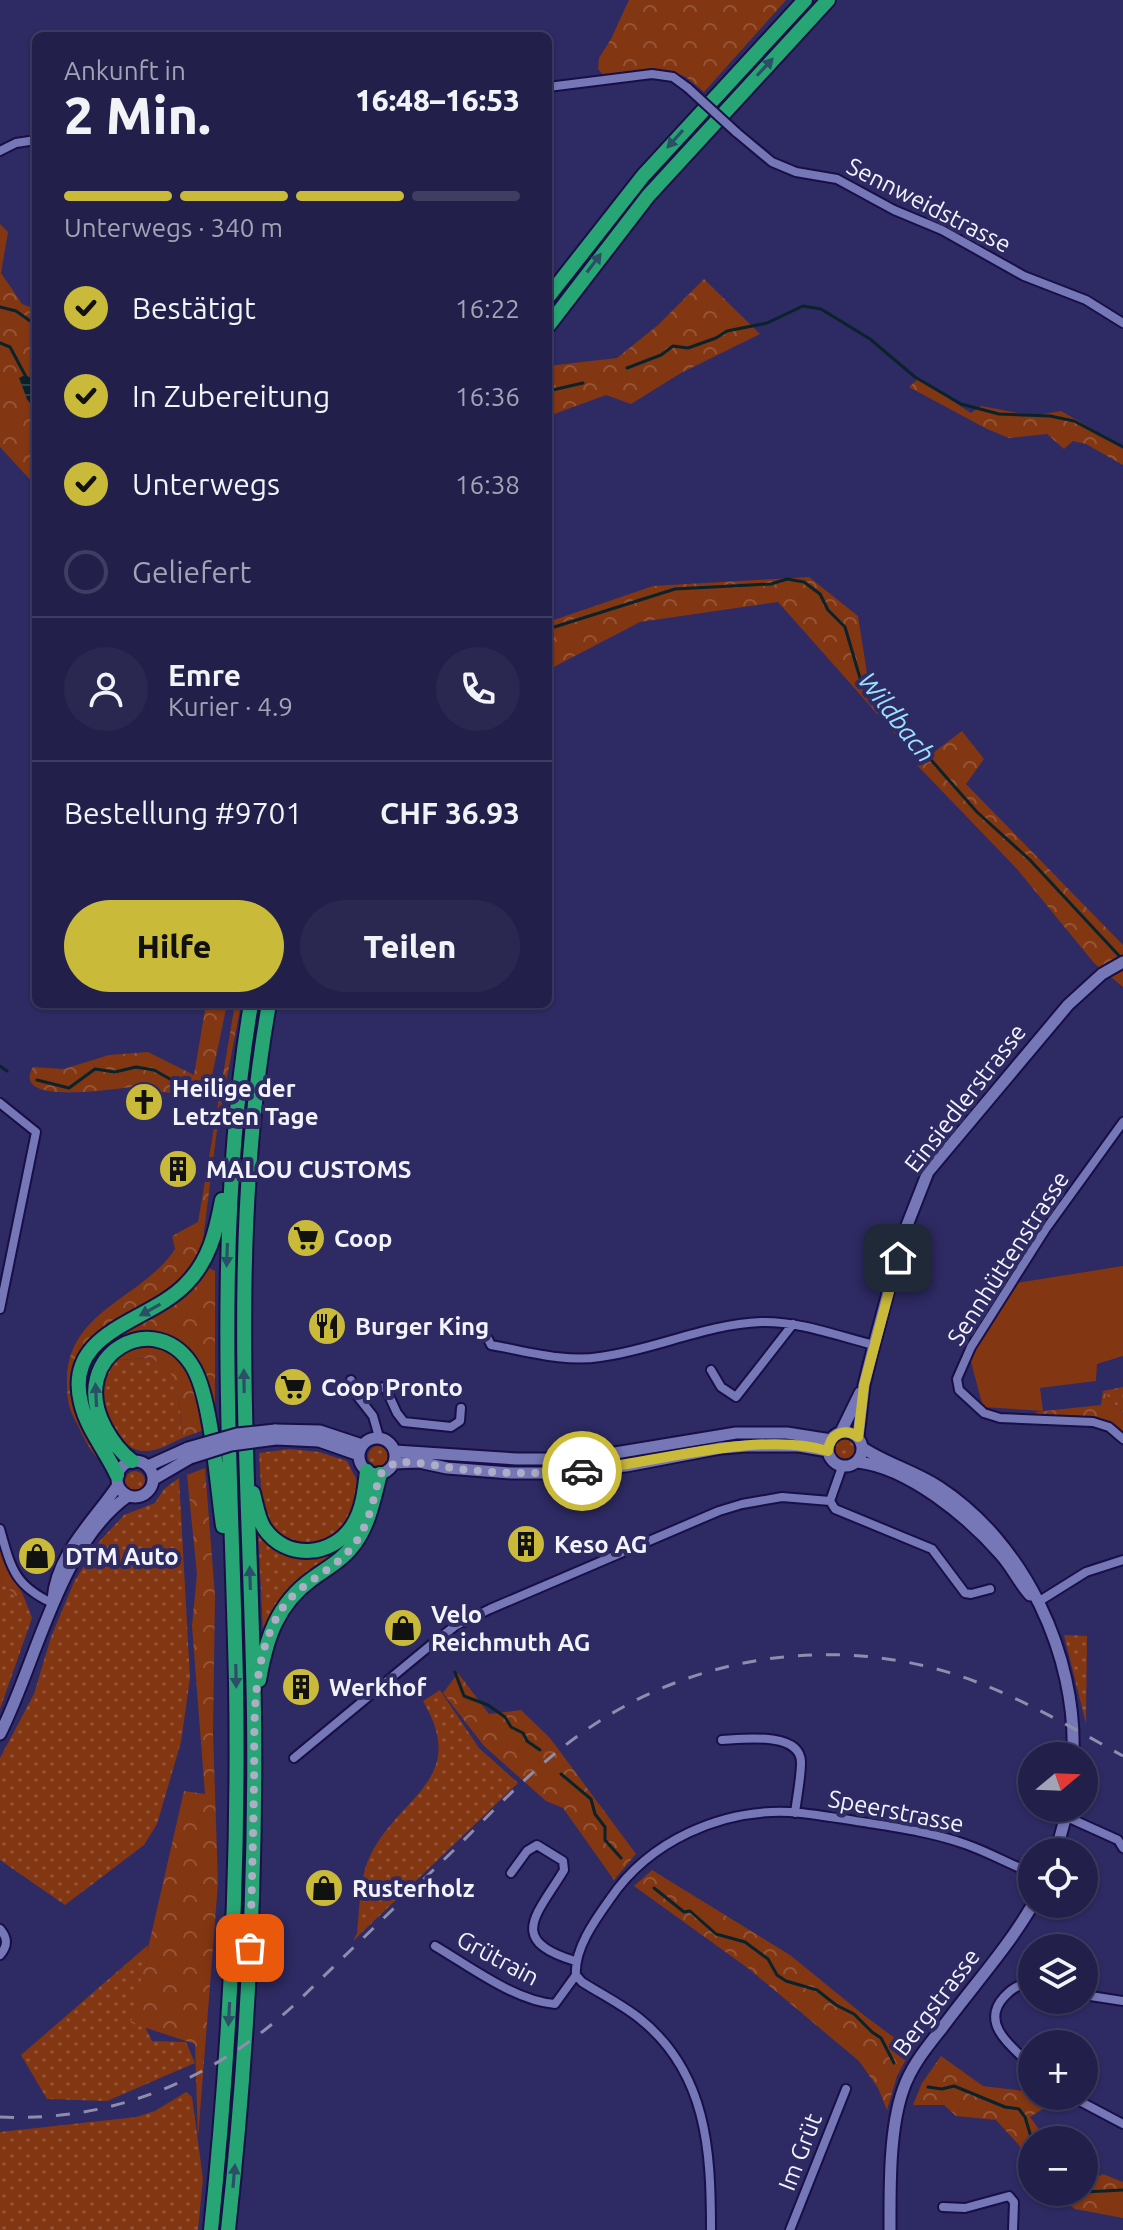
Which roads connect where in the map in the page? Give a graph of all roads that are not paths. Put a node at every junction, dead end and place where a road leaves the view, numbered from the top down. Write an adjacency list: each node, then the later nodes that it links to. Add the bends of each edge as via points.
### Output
1 (805, 0): 6 (highway, one-way to 6, via 643,176)
2 (828, 0): 7 (highway, one-way to 2, via 648,196)
3 (552, 86): 8 (street, Sennweidstrasse, bridge, via 652,74 673,77 772,162 837,179)
4 (32, 141): 5 (street)
5 (0, 151)
6 (552, 292)
7 (552, 321)
8 (1123, 323)
9 (1121, 963): 18 (main road, Einsiedlerstrasse, via 1068,1005 928,1172 904,1233)
10 (250, 1008): 13 (highway)
11 (268, 1008): 31 (highway, one-way to 11, via 245,1226 253,1114)
12 (0, 1103): 15 (street, via 36,1132)
13 (235, 1121): 38 (highway, one-way to 38, via 217,1225 203,1263 170,1298 101,1338 84,1363 82,1407); 44 (highway, one-way to 44, via 227,1293)
14 (1123, 1122): 25 (street, Sennhüttenstrasse, via 1045,1230 971,1347 957,1379 959,1390 984,1413 1093,1422)
15 (0, 1309)
16 (793, 1324): 17 (street, via 728,1326 598,1358 563,1358 491,1345); 18 (street); 19 (street, via 736,1397 721,1387)
17 (488, 1339)
18 (874, 1345): 21 (main road, Einsiedlerstrasse)
19 (711, 1370)
20 (351, 1380): 22 (street)
21 (864, 1385): 26 (main road, Einsiedlerstrasse); 27 (main road, Einsiedlerstrasse)
22 (355, 1393): 23 (street, via 385,1387 404,1422 451,1427 460,1421); 24 (street, via 373,1416)
23 (461, 1408)
24 (379, 1437): 28 (main road); 30 (main road, via 389,1442)
25 (1123, 1439)
26 (833, 1441): 27 (main road, via 850,1432); 30 (main road, via 721,1448 558,1473 447,1468); 35 (main road, via 832,1460)
27 (860, 1443): 33 (main road); 45 (main road, via 962,1503 1009,1550)
28 (361, 1450): 29 (main road, bridge, via 320,1431 224,1437); 36 (main road, via 361,1464)
29 (189, 1453): 34 (main road); 37 (main road)
30 (394, 1457): 36 (main road, via 390,1468)
31 (246, 1459): 36 (highway, via 265,1529 282,1545 306,1552 335,1544 351,1527); 47 (highway, one-way to 31)
32 (132, 1461): 34 (main road); 38 (main road, via 124,1464); 44 (highway, one-way to 44, via 102,1423 95,1383 101,1365 119,1347 155,1340 181,1352 200,1385)
33 (858, 1462): 35 (main road); 45 (main road, via 914,1483 949,1507 1003,1557)
34 (148, 1466): 37 (main road)
35 (842, 1467): 40 (street)
36 (373, 1472): 47 (highway, via 367,1520 355,1543 297,1590 277,1617 265,1647)
37 (154, 1479): 39 (main road, via 147,1493)
38 (117, 1480): 39 (main road); 46 (main road, via 64,1561)
39 (128, 1496): 46 (main road, via 94,1531)
40 (830, 1501): 43 (street, via 835,1509 932,1549 965,1593); 51 (street, via 782,1497 719,1511 490,1609 455,1626)
41 (0, 1529): 46 (street, via 19,1581)
42 (1123, 1560): 45 (street, via 1086,1572)
43 (990, 1589)
44 (233, 1598): 71 (highway, one-way to 71, via 234,1908)
45 (1038, 1602): 50 (main road, via 1065,1678)
46 (52, 1603): 48 (main road)
47 (254, 1712): 72 (highway, one-way to 47, via 249,1970)
48 (0, 1734)
49 (722, 1740): 52 (street, Speerstrasse, via 779,1739 791,1745 801,1761)
50 (1073, 1742)
51 (294, 1758)
52 (795, 1813): 55 (street, Speerstrasse, via 915,1831); 61 (street, Speerstrasse, via 717,1822 678,1837 617,1888)
53 (1086, 1822): 54 (street)
54 (1121, 1841)
55 (1018, 1867)
56 (511, 1873): 61 (street, via 537,1845 563,1861 564,1870 533,1922 533,1935 551,1954)
57 (1024, 1918): 75 (main road, Bergstrasse, via 922,2054 902,2092 893,2143)
58 (0, 1929): 60 (street, via 6,1939)
59 (435, 1946): 62 (street, Grütrain, via 541,2003 555,2004)
60 (0, 1955)
61 (575, 1961): 62 (street)
62 (576, 1975): 73 (street, via 640,2019 664,2042 688,2081 709,2144)
63 (1018, 1987): 66 (street, via 1000,2001 995,2015 996,2028)
64 (1098, 1997): 65 (street)
65 (1123, 2001)
66 (1018, 2053)
67 (846, 2089): 74 (street, Im Grüt)
68 (1096, 2110): 69 (street)
69 (1123, 2124)
70 (943, 2207): 76 (street, via 965,2208 1009,2196 1014,2202)
71 (211, 2230)
72 (228, 2230)
73 (711, 2230)
74 (790, 2230)
75 (890, 2230)
76 (1013, 2230)

